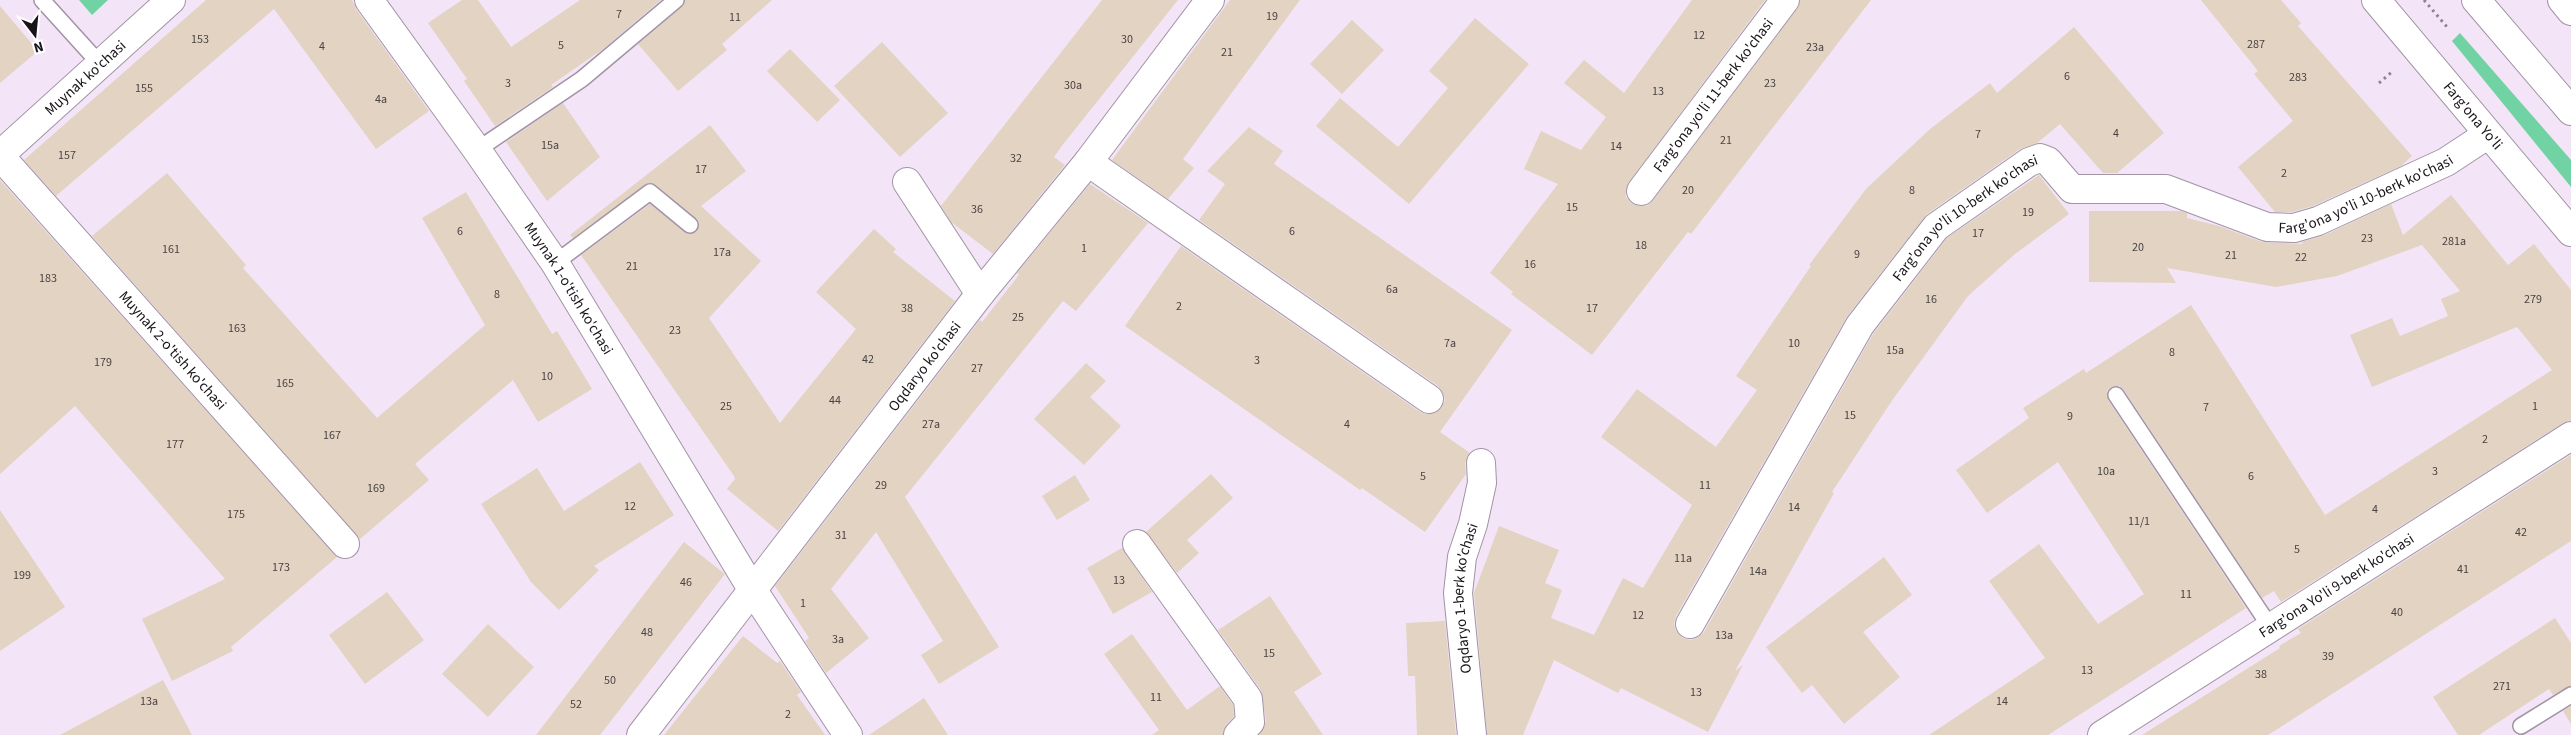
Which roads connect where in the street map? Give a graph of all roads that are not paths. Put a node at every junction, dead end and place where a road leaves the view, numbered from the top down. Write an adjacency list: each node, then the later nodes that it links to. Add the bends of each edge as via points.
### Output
1 (42, 0): 9 (lane)
2 (171, 0): 9 (street, Muynak ko'chasi)
3 (369, 0): 12 (street, Muynak 1-o'tish ko'chasi)
4 (676, 0): 12 (lane, via 582,79)
5 (1210, 0): 14 (street, Oqdaryo ko'chasi)
6 (1784, 0): 16 (street, Farg'ona yo'li 11-berk ko'chasi)
7 (2376, 0): 11 (street, Farg'ona Yo'li)
8 (2476, 0): 10 (street)
9 (100, 64): 13 (street, Muynak ko'chasi)
10 (2571, 111)
11 (2487, 135): 18 (street, Farg'ona Yo'li); 28 (street, Farg'ona yo'li 10-berk ko'chasi, via 2446,162 2294,228 2267,227 2166,188 2072,188 2048,161 2040,158 2029,162 1936,226 1860,325)
12 (477, 150): 19 (street, Muynak 1-o'tish ko'chasi)
13 (0, 156): 25 (street, Muynak 2-o'tish ko'chasi)
14 (1088, 162): 20 (street, Oqdaryo ko'chasi); 22 (street)
15 (907, 182): 20 (street)
16 (1641, 191)
17 (690, 224): 19 (lane, via 650,192)
18 (2571, 232)
19 (554, 263): 27 (street, Muynak 1-o'tish ko'chasi)
20 (980, 294): 27 (street, Oqdaryo ko'chasi)
21 (2116, 395): 29 (lane)
22 (1429, 399)
23 (2571, 436): 29 (street, Farg'ona Yo'li 9-berk ko'chasi)
24 (1482, 463): 35 (street, Oqdaryo 1-berk ko'chasi, via 1482,483 1462,557 1458,592)
25 (345, 544)
26 (1137, 544): 34 (street, via 1248,699 1250,722)
27 (752, 589): 32 (street, Oqdaryo ko'chasi); 33 (street, Muynak 1-o'tish ko'chasi)
28 (1690, 624)
29 (2271, 628): 36 (street, Farg'ona Yo'li 9-berk ko'chasi)
30 (2571, 695): 31 (lane)
31 (2520, 726)
32 (640, 735)
33 (848, 735)
34 (1238, 735)
35 (1472, 735)
36 (2102, 735)

